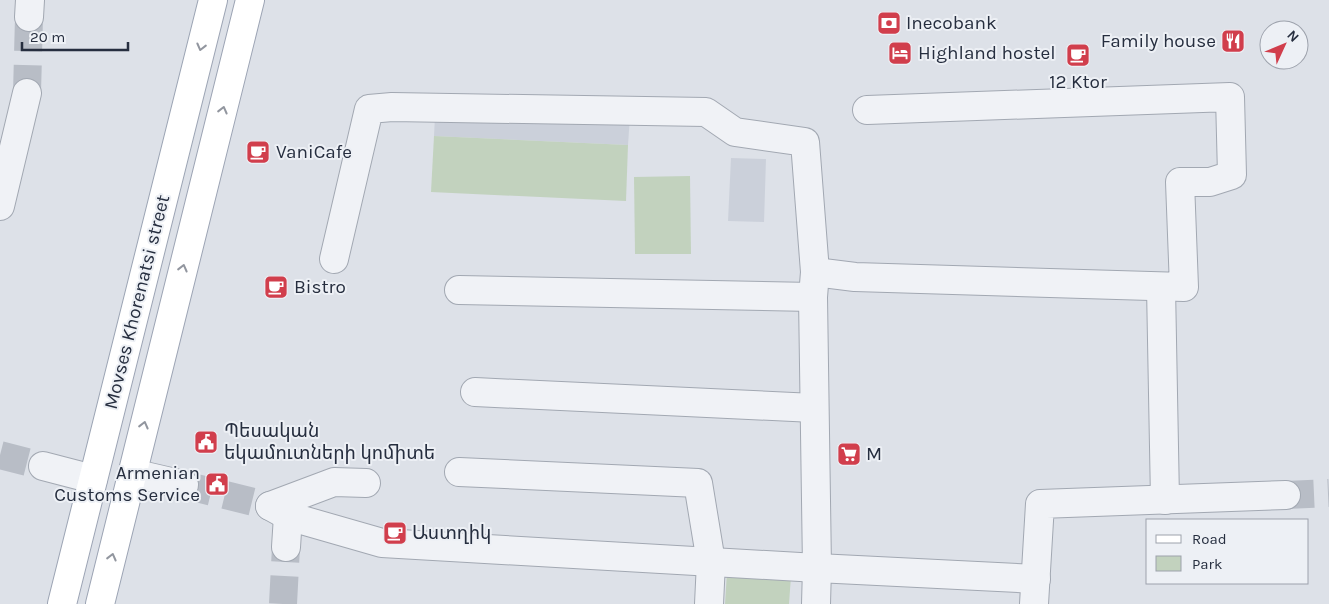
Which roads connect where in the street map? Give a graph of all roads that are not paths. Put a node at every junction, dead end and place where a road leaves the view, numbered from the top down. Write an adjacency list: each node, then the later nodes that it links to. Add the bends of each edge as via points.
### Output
1 (213, 0): 14 (main road, Movses Khorenatsi street, one-way to 14)
2 (250, 0): 16 (main road, Movses Khorenatsi street, one-way to 2)
3 (27, 93): 5 (lane)
4 (867, 110): 9 (lane, via 1230,97 1232,175 1210,182 1180,182 1184,287)
5 (10, 126): 6 (lane)
6 (0, 206)
7 (334, 259): 8 (lane, via 369,109 706,112 735,132 805,142)
8 (814, 285): 9 (lane, via 855,278); 10 (lane); 12 (lane)
9 (1161, 287): 20 (lane)
10 (459, 290)
11 (475, 392): 12 (lane)
12 (814, 408): 24 (lane)
13 (43, 466): 14 (lane)
14 (95, 471): 16 (main road); 26 (main road, Movses Khorenatsi street)
15 (460, 472): 23 (lane, via 698,483)
16 (132, 473): 18 (lane); 27 (main road, Movses Khorenatsi street, one-way to 16)
17 (366, 483): 21 (lane, via 334,482 270,506)
18 (184, 485)
19 (1286, 495): 20 (lane)
20 (1165, 500): 25 (lane, via 1040,504)
21 (288, 516): 22 (lane); 23 (lane, via 382,543)
22 (286, 547)
23 (711, 562): 24 (lane); 28 (lane)
24 (817, 568): 25 (lane); 29 (lane)
25 (1035, 592)
26 (62, 604)
27 (100, 604)
28 (709, 604)
29 (816, 604)

